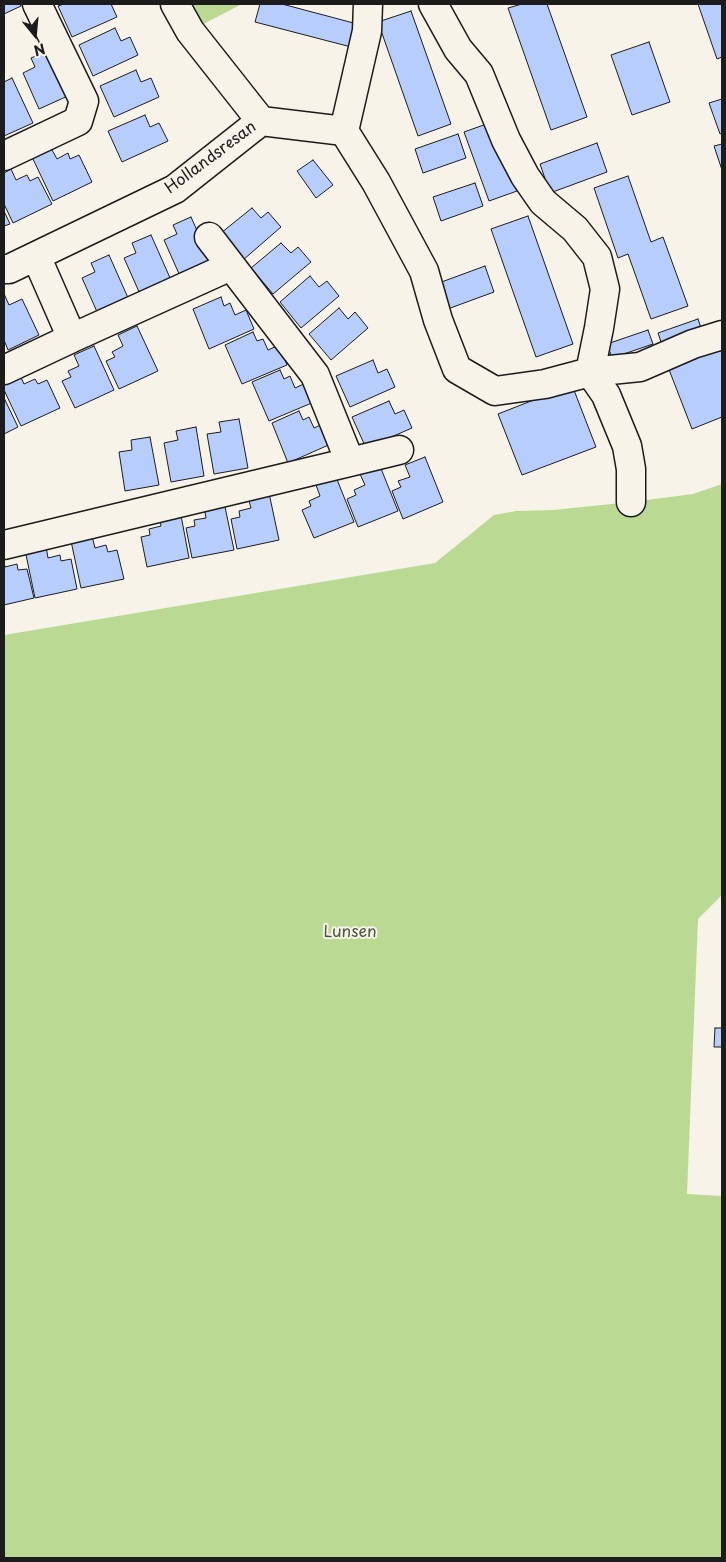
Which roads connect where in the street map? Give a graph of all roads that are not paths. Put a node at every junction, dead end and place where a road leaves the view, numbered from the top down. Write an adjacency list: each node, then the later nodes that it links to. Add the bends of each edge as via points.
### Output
1 (37, 4): 7 (street, via 84,101 78,122)
2 (176, 4): 5 (street, Hollandsresan, via 190,31)
3 (368, 4): 6 (street, via 367,31)
4 (432, 4): 15 (street, via 458,49 479,74 506,140 525,176 543,202 575,229 597,257 605,289)
5 (261, 121): 6 (street); 9 (street, Hollandsresan, via 174,189)
6 (344, 131): 15 (street, via 424,271 456,369 495,391 545,384)
7 (4, 156)
8 (209, 237): 10 (street)
9 (36, 256): 11 (street, Hollandsresan); 13 (street)
10 (231, 266): 13 (street); 17 (street, via 315,376)
11 (4, 269)
12 (722, 335): 15 (street, via 640,367)
13 (72, 338): 14 (street)
14 (4, 370)
15 (590, 372): 18 (street, via 606,394 627,446)
16 (400, 450): 17 (street)
17 (350, 462): 19 (street)
18 (631, 502)
19 (4, 545)

